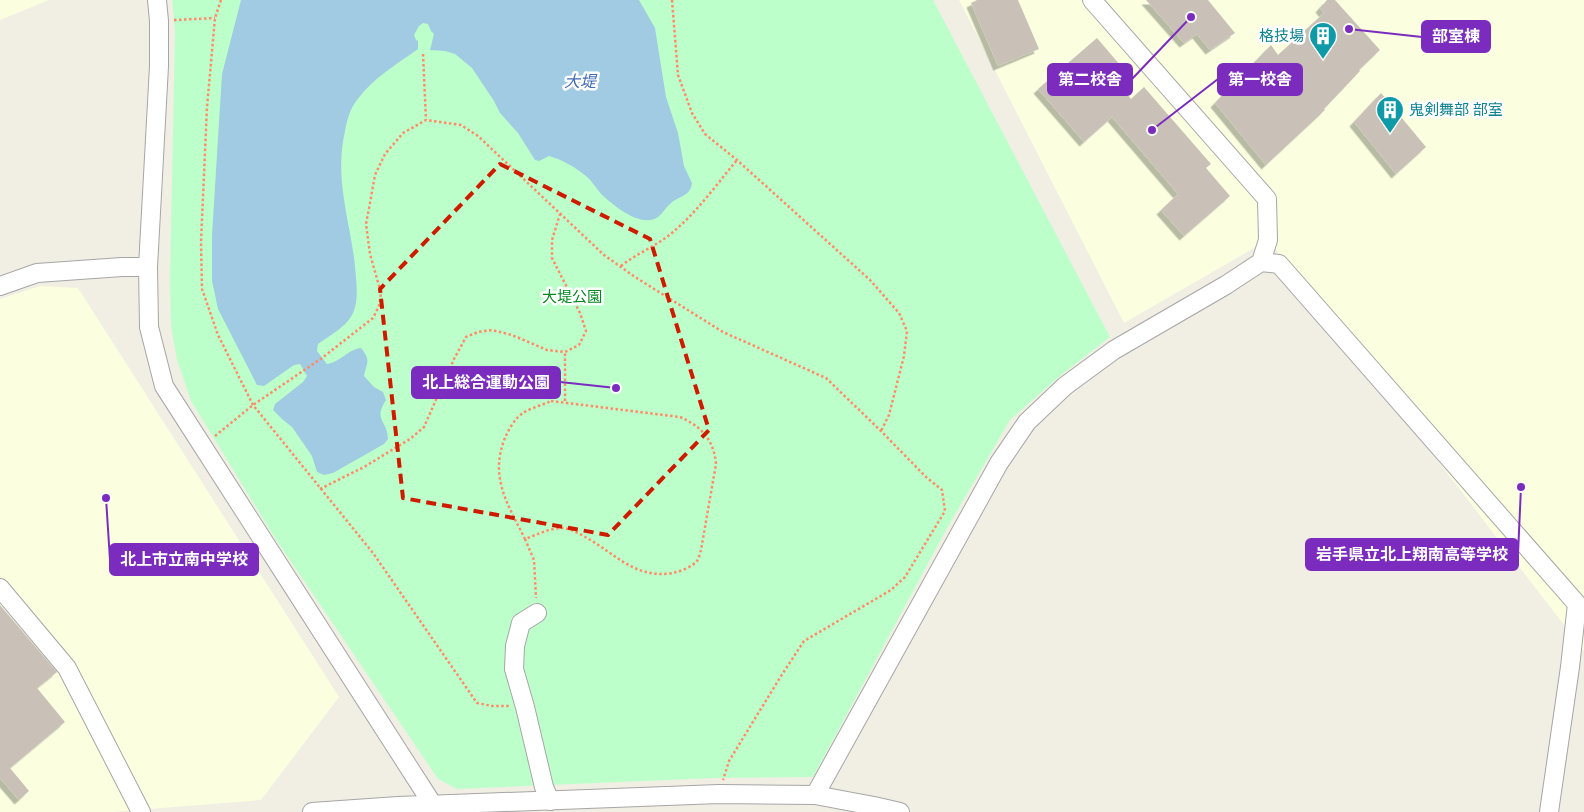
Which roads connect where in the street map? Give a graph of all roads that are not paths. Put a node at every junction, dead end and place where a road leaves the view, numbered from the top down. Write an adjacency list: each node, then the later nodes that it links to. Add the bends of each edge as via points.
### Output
1 (157, 0): 4 (street, via 159,66)
2 (1092, 0): 3 (street, via 1267,199 1268,240)
3 (1261, 262): 8 (street, via 1114,350 1064,386 1027,422 999,463); 14 (street, via 1279,264 1577,604)
4 (148, 267): 5 (street, via 37,273); 10 (street, via 150,327 164,386)
5 (0, 286)
6 (0, 588): 11 (street, via 67,668)
7 (537, 613): 9 (street, via 521,623 514,669)
8 (815, 795): 9 (street, via 719,794); 13 (street)
9 (550, 801): 10 (street)
10 (435, 809): 12 (street)
11 (141, 812)
12 (312, 812)
13 (900, 812)
14 (1549, 812)

